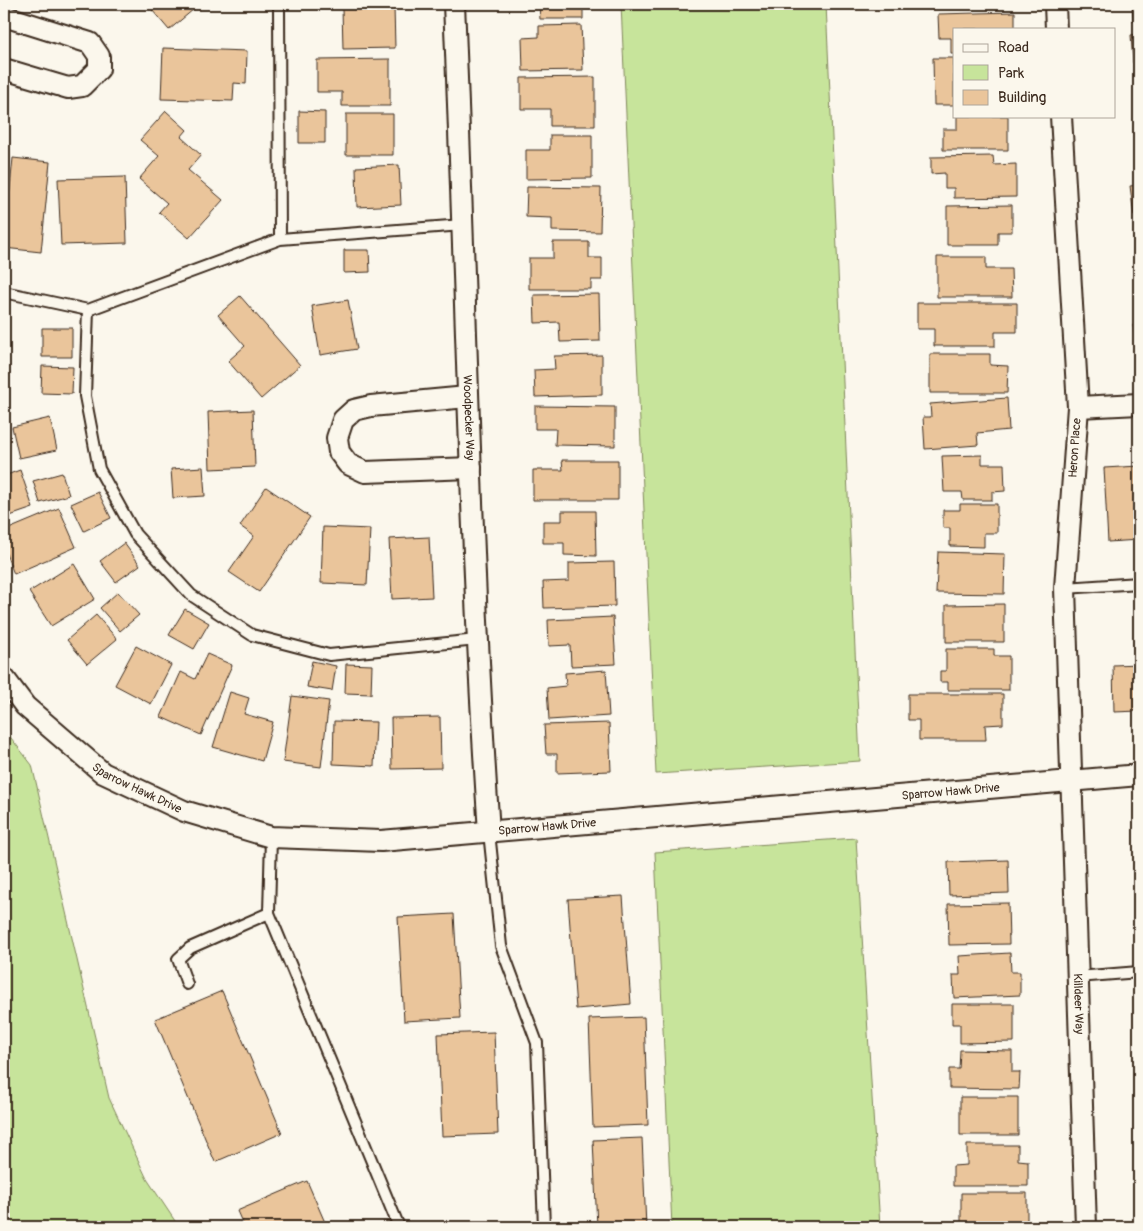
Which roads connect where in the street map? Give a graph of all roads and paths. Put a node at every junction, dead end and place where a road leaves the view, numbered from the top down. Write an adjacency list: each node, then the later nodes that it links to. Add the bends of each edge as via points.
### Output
1 (279, 4): 9 (lane)
2 (454, 4): 8 (street, Woodpecker Way)
3 (1055, 4): 5 (street)
4 (4, 16): 6 (street, via 90,43 98,56 99,69 82,86 68,88)
5 (1056, 28)
6 (4, 69)
7 (1061, 118): 14 (street, Heron Place)
8 (463, 225): 9 (lane); 12 (street, Woodpecker Way)
9 (280, 239): 11 (lane)
10 (4, 292): 11 (lane)
11 (88, 310): 18 (lane, via 85,396 99,469 135,534 191,595 252,635 328,655)
12 (467, 397): 15 (street, Woodpecker Way); 15 (street, via 354,410 343,420 337,438 339,452 348,464 365,472)
13 (1139, 404): 14 (street)
14 (1078, 407): 17 (street, Heron Place)
15 (470, 468): 18 (street, Woodpecker Way)
16 (1139, 583): 17 (lane)
17 (1065, 588): 21 (street, Heron Place)
18 (477, 640): 22 (street, Woodpecker Way)
19 (4, 678): 23 (street, Sparrow Hawk Drive, via 25,706 103,773 184,811)
20 (1139, 775): 21 (street, Sparrow Hawk Drive)
21 (1072, 779): 22 (street, Sparrow Hawk Drive); 26 (street, Killdeer Way)
22 (489, 832): 23 (street, Sparrow Hawk Drive, via 382,841); 29 (lane, via 501,946 537,1043)
23 (272, 837): 24 (lane)
24 (269, 913): 27 (lane, via 190,948 178,959); 28 (lane)
25 (1139, 972): 26 (lane)
26 (1076, 977): 30 (street, Killdeer Way)
27 (187, 984)
28 (399, 1227)
29 (544, 1227)
30 (1086, 1227)

